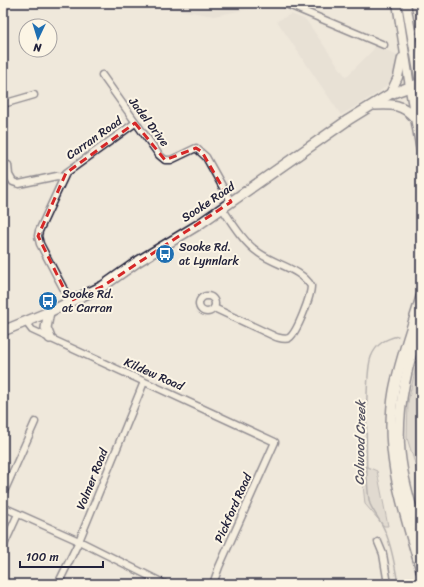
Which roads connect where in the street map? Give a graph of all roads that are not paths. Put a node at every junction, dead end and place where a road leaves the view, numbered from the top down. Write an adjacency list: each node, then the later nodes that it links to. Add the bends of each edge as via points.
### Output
1 (284, 3): 4 (street)
2 (397, 3): 5 (main road)
3 (406, 3): 6 (main road)
4 (384, 45)
5 (403, 51): 10 (main road); 11 (main road, via 400,70)
6 (414, 52): 7 (main road); 9 (main road)
7 (421, 60)
8 (102, 75): 16 (street, Jadel Drive)
9 (421, 84): 10 (main road, Sooke Road)
10 (410, 87): 11 (main road, Sooke Road); 15 (main road)
11 (390, 94): 14 (main road, Sooke Road)
12 (34, 95): 13 (street)
13 (3, 104)
14 (373, 105): 15 (main road, via 401,106); 20 (main road, Sooke Road)
15 (415, 118): 17 (main road)
16 (135, 123): 19 (street, Carran Road, via 70,169); 20 (street, Jadel Drive, via 165,160 171,160 196,148 202,152)
17 (421, 148)
18 (8, 165): 19 (street, via 13,182 19,184)
19 (63, 177): 23 (street, Carran Road, via 38,236)
20 (231, 202): 21 (main road, Sooke Road)
21 (222, 208): 23 (main road, Sooke Road, via 103,286); 24 (street, via 245,240 258,252 304,276 311,286 311,294 293,334 283,339)
22 (421, 297): 42 (main road, via 398,371 391,416 397,483)
23 (70, 301): 25 (main road, Sooke Road)
24 (214, 308)
25 (49, 312): 26 (main road, Sooke Road); 31 (main road, via 46,328)
26 (26, 322): 29 (main road, Sooke Road); 31 (street, Kildew Road, via 32,330)
27 (421, 324): 38 (main road, via 406,372 399,421 400,451 406,489)
28 (3, 326): 29 (main road)
29 (14, 327): 30 (main road, Sooke Road)
30 (3, 331)
31 (50, 338): 32 (street, Kildew Road)
32 (144, 382): 34 (street, Kildew Road); 39 (street, Volmer Road)
33 (35, 422): 35 (street)
34 (275, 442): 45 (street, Pickford Road)
35 (3, 494)
36 (3, 507): 37 (street)
37 (18, 514): 39 (street); 41 (street)
38 (421, 540)
39 (79, 541): 43 (street, Volmer Road); 44 (street)
40 (378, 542): 46 (street, via 384,554)
41 (3, 547)
42 (421, 570)
43 (58, 584)
44 (165, 584)
45 (213, 584)
46 (388, 584)

